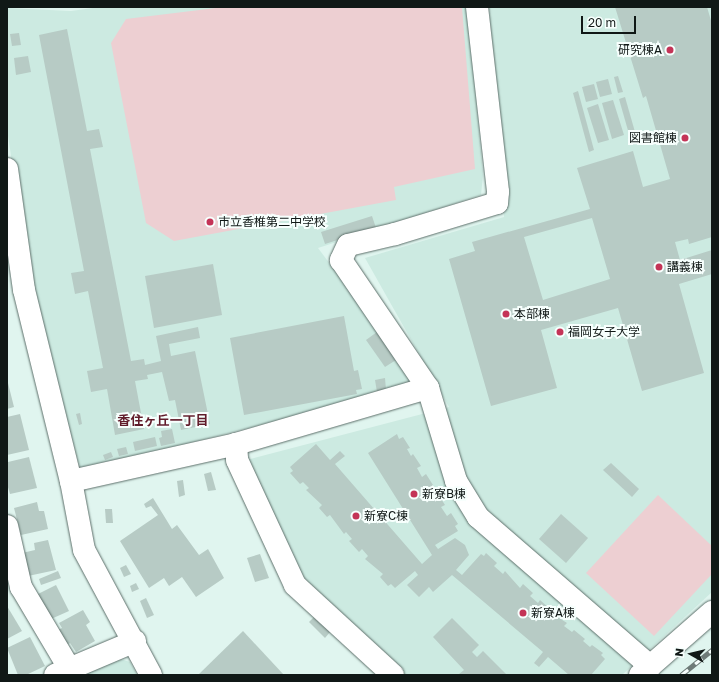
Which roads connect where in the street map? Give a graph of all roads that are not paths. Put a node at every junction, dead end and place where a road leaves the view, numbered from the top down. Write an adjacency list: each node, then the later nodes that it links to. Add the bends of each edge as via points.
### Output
1 (477, 7): 3 (street, via 498,192 497,203 410,230 348,245 341,260)
2 (7, 169): 5 (street, via 24,290)
3 (428, 388): 4 (street); 10 (street, via 456,481 478,517)
4 (236, 444): 5 (street); 13 (street, via 237,460 296,585)
5 (71, 481): 9 (street, via 84,550)
6 (7, 526): 7 (street)
7 (14, 590): 11 (street)
8 (712, 612): 10 (street)
9 (135, 641): 11 (street); 12 (street)
10 (645, 670)
11 (62, 672)
12 (151, 675)
13 (393, 675)

